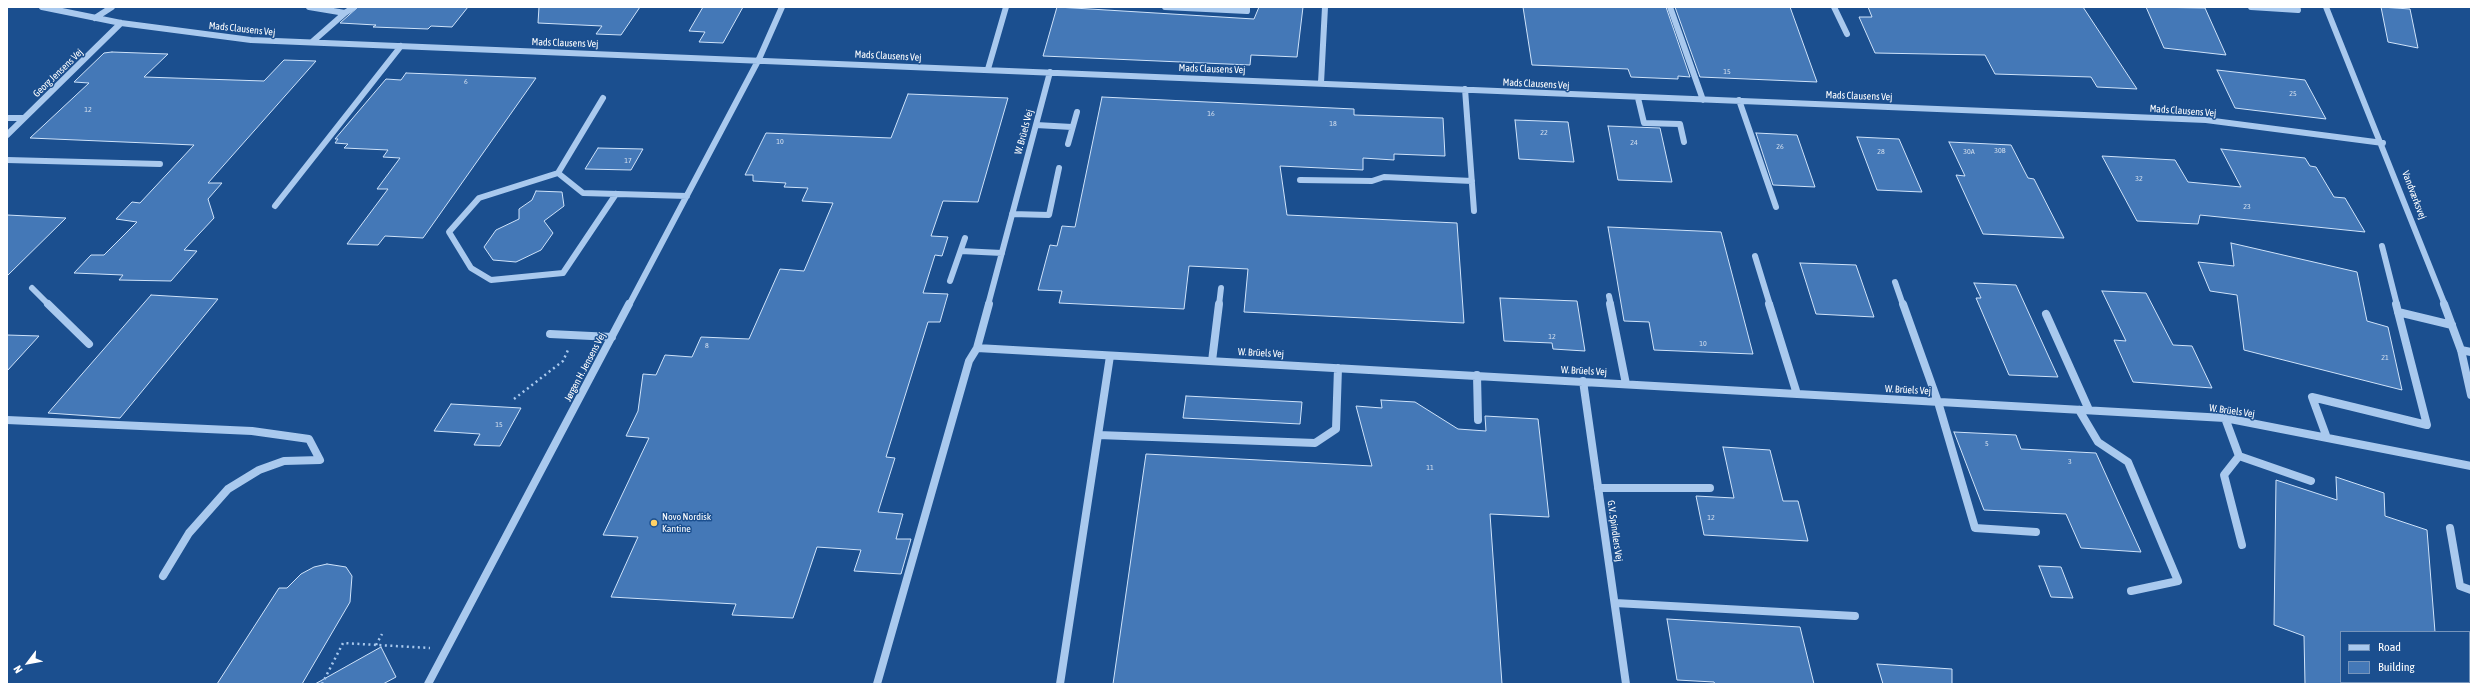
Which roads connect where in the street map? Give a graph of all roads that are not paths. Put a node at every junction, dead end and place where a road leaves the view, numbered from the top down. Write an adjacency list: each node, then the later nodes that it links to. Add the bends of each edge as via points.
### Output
1 (42, 7): 16 (street, Mads Clausens Vej)
2 (112, 7): 16 (street)
3 (308, 7): 15 (street)
4 (354, 7): 15 (street)
5 (782, 7): 21 (street, Jørgen H. Jensens Vej)
6 (1006, 7): 22 (street)
7 (1165, 7): 8 (street, via 1246,12)
8 (1247, 7)
9 (1325, 7): 24 (street)
10 (1670, 7): 28 (street)
11 (1834, 7): 18 (street)
12 (2251, 7): 14 (street)
13 (2326, 7): 37 (street, Vandværksvej)
14 (2298, 10)
15 (346, 13): 19 (street)
16 (95, 18): 17 (street, Mads Clausens Vej)
17 (121, 23): 19 (street, Mads Clausens Vej, via 251,40); 32 (street, Georg Jensens Vej)
18 (1848, 34)
19 (312, 42): 20 (street, Mads Clausens Vej)
20 (401, 46): 21 (street, Mads Clausens Vej); 47 (street)
21 (759, 59): 22 (street, Mads Clausens Vej); 46 (street, Jørgen H. Jensens Vej)
22 (988, 69): 23 (street, Mads Clausens Vej)
23 (1050, 72): 24 (street, Mads Clausens Vej); 33 (street, W. Brüels Vej)
24 (1321, 83): 25 (street, Mads Clausens Vej)
25 (1465, 90): 27 (street, Mads Clausens Vej); 44 (street)
26 (603, 98): 42 (street)
27 (1638, 98): 28 (street, Mads Clausens Vej); 36 (street, via 1644,123 1680,124)
28 (1703, 100): 29 (street, Mads Clausens Vej)
29 (1739, 100): 37 (street, Mads Clausens Vej, via 2206,120); 48 (street)
30 (1077, 112): 34 (street)
31 (7, 118): 32 (street)
32 (24, 118): 35 (street, Georg Jensens Vej)
33 (1036, 125): 34 (street); 50 (street, W. Brüels Vej)
34 (1072, 126): 38 (street)
35 (7, 135)
36 (1684, 142)
37 (2383, 143): 63 (street, Vandværksvej)
38 (1068, 144)
39 (7, 160): 40 (street)
40 (160, 164)
41 (1060, 168): 50 (street, via 1049,216)
42 (558, 173): 45 (street, via 582,193); 45 (street, via 479,198 449,232 470,268 491,280 563,273)
43 (1300, 180): 44 (street, via 1372,181 1384,177)
44 (1472, 181): 49 (street)
45 (616, 194): 46 (street)
46 (687, 196): 65 (street, Jørgen H. Jensens Vej)
47 (275, 206)
48 (1776, 207)
49 (1474, 211)
50 (1012, 214): 54 (street, W. Brüels Vej)
51 (965, 238): 53 (street)
52 (2382, 246): 61 (street)
53 (961, 251): 54 (street); 56 (street)
54 (1002, 253): 67 (street, W. Brüels Vej)
55 (1755, 256): 76 (street)
56 (950, 281)
57 (1895, 282): 78 (street)
58 (32, 288): 66 (street)
59 (1221, 288): 71 (street)
60 (1609, 296): 75 (street)
61 (2398, 312): 63 (street); 85 (street, via 2427,425 2312,397)
62 (2046, 314): 80 (street)
63 (2452, 326): 68 (street, Vandværksvej)
64 (550, 334): 65 (street)
65 (612, 337): 99 (street, Jørgen H. Jensens Vej)
66 (89, 344)
67 (977, 348): 70 (street, W. Brüels Vej); 100 (street, via 968,361)
68 (2461, 350): 69 (street); 77 (street, Vandværksvej)
69 (2471, 352)
70 (1110, 356): 71 (street, W. Brüels Vej); 84 (street)
71 (1212, 361): 72 (street, W. Brüels Vej)
72 (1338, 368): 73 (street, W. Brüels Vej); 84 (street, via 1336,429 1316,444)
73 (1477, 375): 74 (street, W. Brüels Vej); 83 (street)
74 (1583, 381): 75 (street, W. Brüels Vej); 89 (street, G.V. Spindlers Vej)
75 (1626, 384): 76 (street, W. Brüels Vej)
76 (1796, 394): 78 (street, W. Brüels Vej)
77 (2471, 395)
78 (1938, 402): 79 (street, W. Brüels Vej); 92 (street, via 1975,528)
79 (2078, 410): 80 (street, W. Brüels Vej); 95 (street, via 2098,442 2128,462 2178,581)
80 (2089, 410): 81 (street, W. Brüels Vej)
81 (2225, 418): 85 (street, W. Brüels Vej); 86 (street)
82 (7, 420): 94 (street, via 252,431 309,439 320,460 284,461 259,470 228,489 189,533)
83 (1478, 420)
84 (1098, 435): 101 (street)
85 (2327, 438): 87 (street, W. Brüels Vej)
86 (2239, 456): 88 (street); 93 (street, via 2224,475)
87 (2471, 466)
88 (2311, 482)
89 (1598, 488): 90 (street); 97 (street, G.V. Spindlers Vej)
90 (1710, 488)
91 (2450, 528): 96 (street, via 2460,586)
92 (2036, 532)
93 (2242, 546)
94 (163, 576)
95 (2131, 590)
96 (2471, 590)
97 (1615, 603): 98 (street); 102 (street, G.V. Spindlers Vej)
98 (1855, 616)
99 (428, 684)
100 (877, 684)
101 (1060, 684)
102 (1626, 684)

